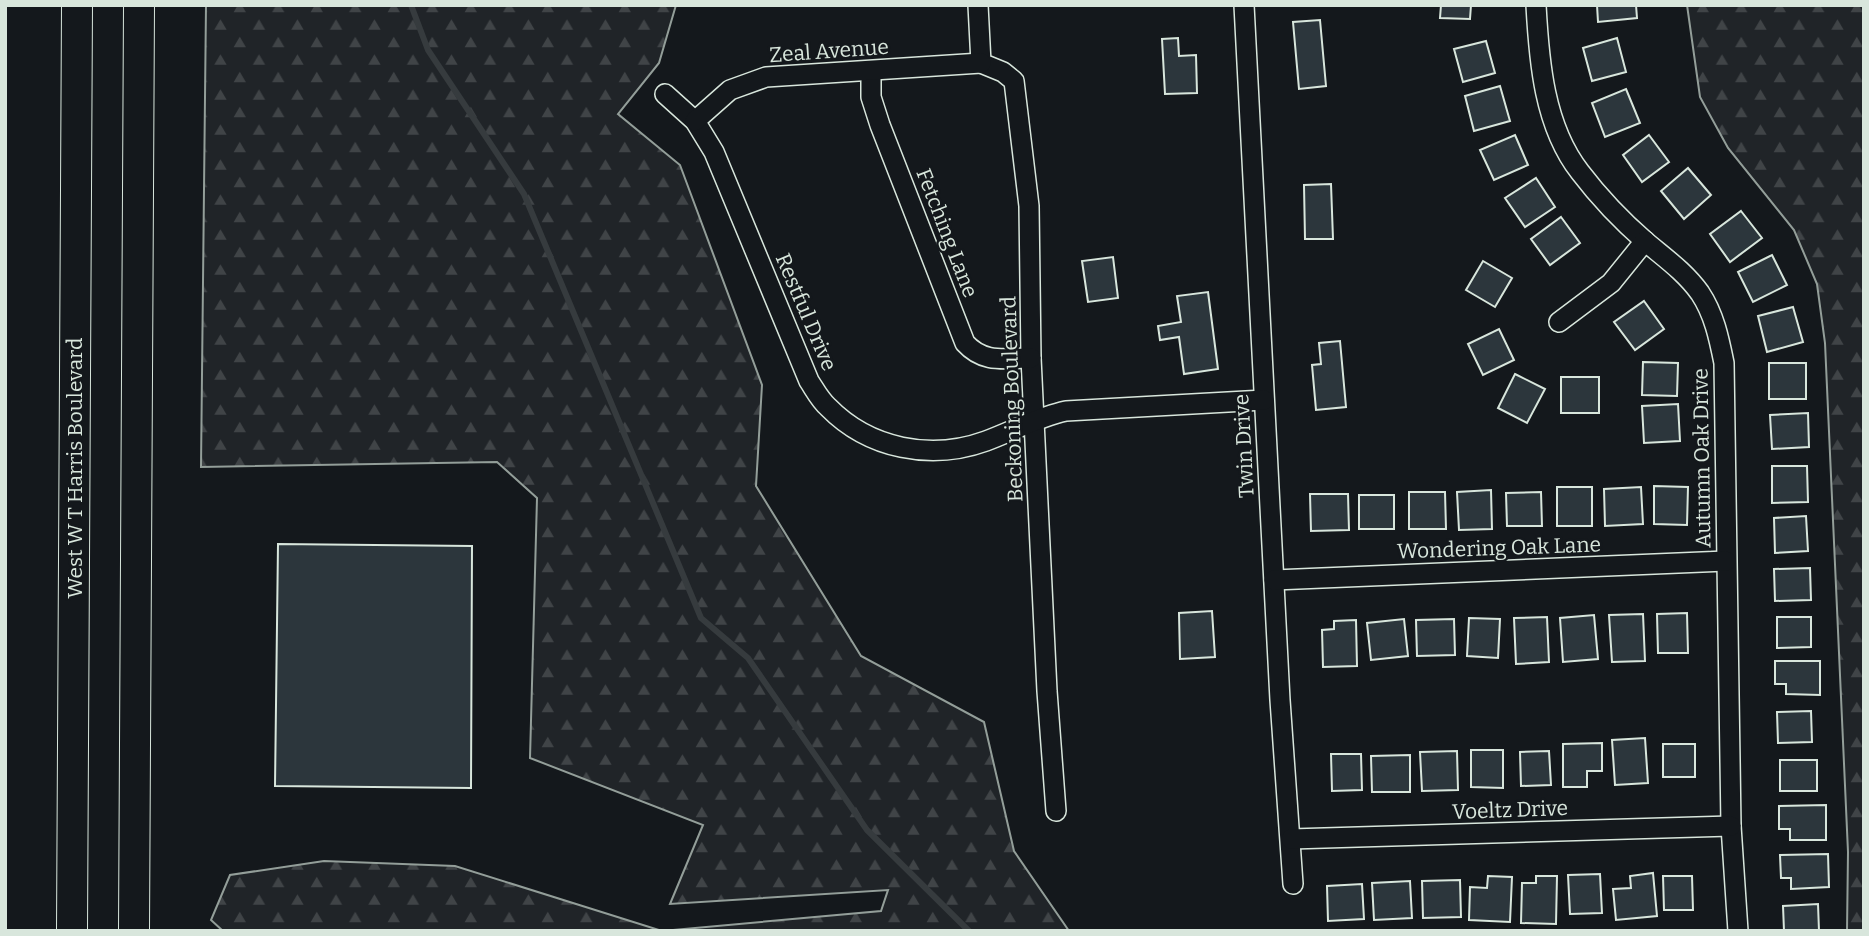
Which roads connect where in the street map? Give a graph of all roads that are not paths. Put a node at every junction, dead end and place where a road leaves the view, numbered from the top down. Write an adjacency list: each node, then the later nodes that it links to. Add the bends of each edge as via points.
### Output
1 (77, 5): 21 (main road, West W T Harris Boulevard)
2 (139, 5): 22 (main road)
3 (978, 5): 6 (street)
4 (1244, 5): 13 (street, Twin Drive)
5 (1536, 5): 10 (street, Autumn Oak Drive, via 1538,49 1560,135 1579,171)
6 (981, 63): 7 (street, Zeal Avenue); 12 (street, Beckoning Boulevard, via 1014,81 1017,95 1029,206)
7 (871, 71): 9 (street, Zeal Avenue, via 766,77 730,90); 12 (street, Fetching Lane, via 871,97 880,125 965,343 975,354 989,358)
8 (665, 94): 9 (street, Restful Drive)
9 (695, 121): 14 (street, Restful Drive, via 714,152 809,381 842,421 885,444 936,452 984,442)
10 (1645, 241): 11 (street, via 1611,283); 15 (street, Autumn Oak Drive, via 1675,264 1700,293 1714,321 1724,362)
11 (1559, 322)
12 (1031, 358): 14 (street, Beckoning Boulevard)
13 (1265, 400): 14 (street, Restful Drive, via 1066,411); 16 (street, Twin Drive)
14 (1035, 421): 17 (street, Beckoning Boulevard)
15 (1726, 561): 16 (street, Wondering Oak Lane); 18 (street, Autumn Oak Drive)
16 (1274, 580): 19 (street, Twin Drive)
17 (1056, 811)
18 (1731, 826): 19 (street, Voeltz Drive); 23 (street, Autumn Oak Drive)
19 (1290, 839): 20 (street, Twin Drive)
20 (1293, 884)
21 (72, 931)
22 (134, 931)
23 (1738, 931)

